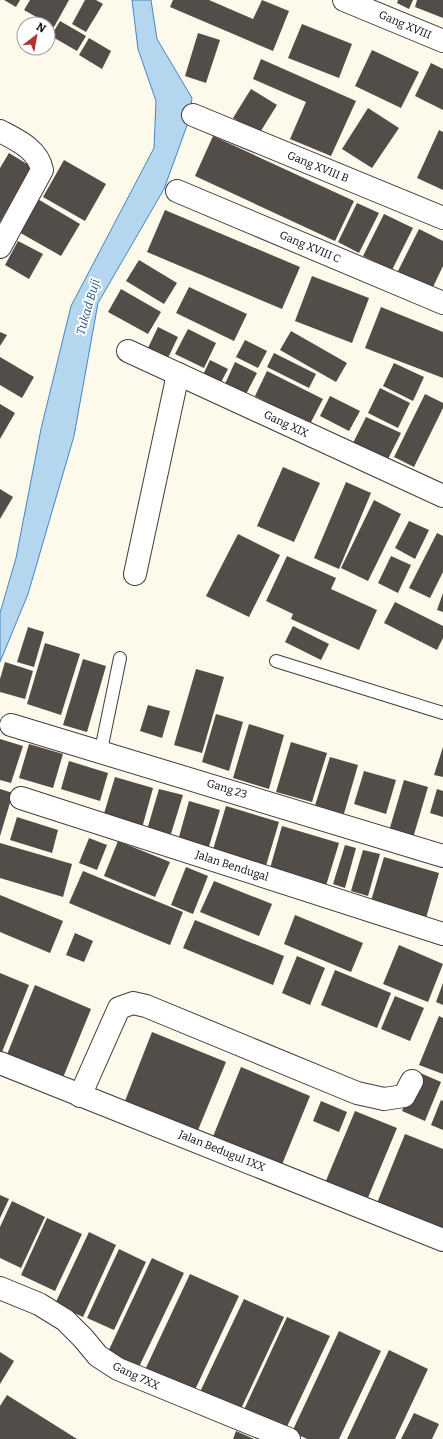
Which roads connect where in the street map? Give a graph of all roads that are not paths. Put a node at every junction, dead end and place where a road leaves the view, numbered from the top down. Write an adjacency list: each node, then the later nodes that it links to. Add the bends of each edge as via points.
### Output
1 (344, 0): 2 (street, Gang XVIII)
2 (443, 41)
3 (193, 115): 6 (street, Gang XVIII B)
4 (0, 131): 7 (street, via 34,153 41,160 42,170)
5 (177, 191): 8 (street, Gang XVIII C)
6 (443, 218)
7 (0, 247)
8 (443, 303)
9 (128, 351): 10 (street, Gang XIX)
10 (178, 374): 11 (street, Gang XIX); 12 (street)
11 (443, 496)
12 (135, 574)
13 (120, 658): 17 (lane)
14 (276, 661): 15 (lane)
15 (443, 713)
16 (12, 725): 17 (street, Gang 23)
17 (101, 750): 19 (street, Gang 23)
18 (21, 798): 20 (street, Jalan Bendugal)
19 (443, 856)
20 (443, 934)
21 (0, 1063): 23 (street, Jalan Bedugul 1XX)
22 (412, 1082): 23 (street, via 404,1096 384,1099 357,1093 146,1006 133,1003 119,1008)
23 (80, 1096): 24 (street, Jalan Bedugul 1XX)
24 (443, 1240)
25 (0, 1288): 26 (street, Gang 7XX, via 39,1304 65,1320 98,1356 118,1369)
26 (289, 1439)

